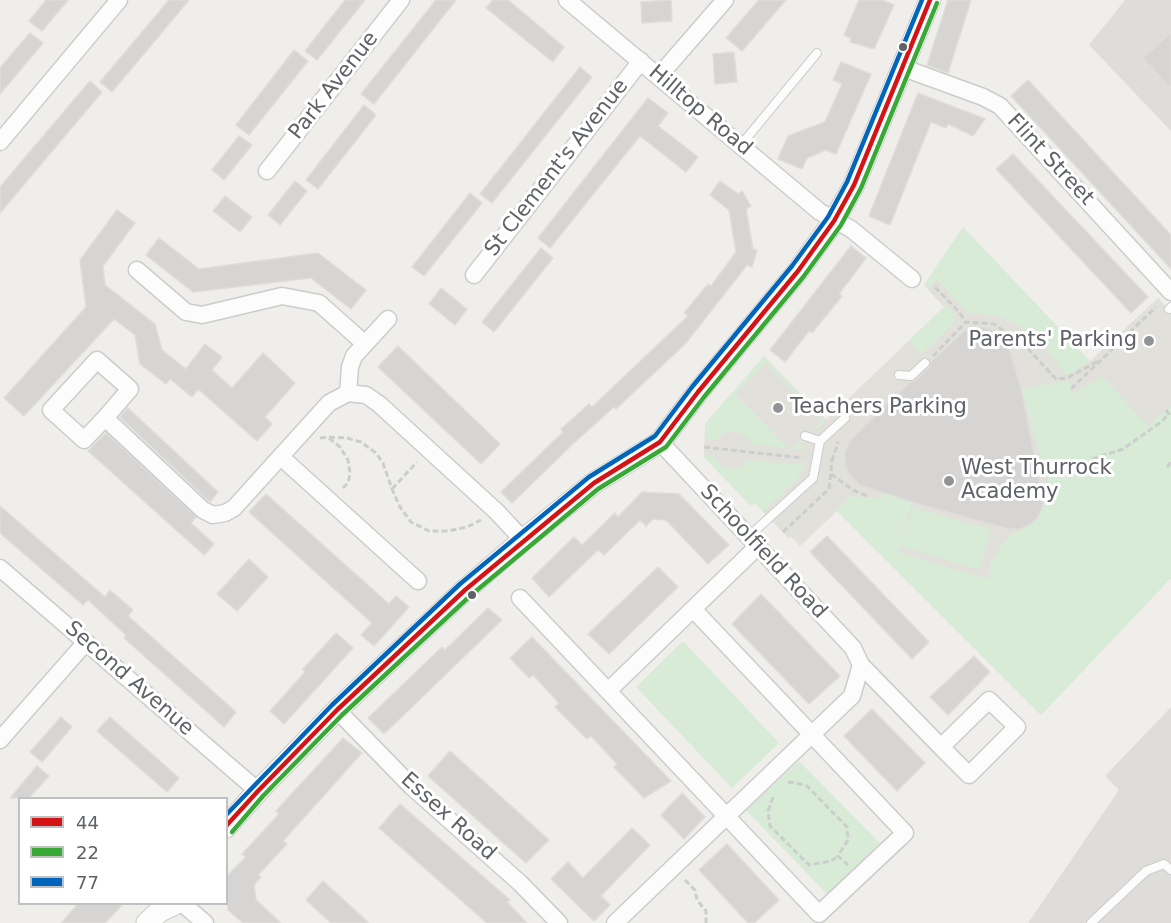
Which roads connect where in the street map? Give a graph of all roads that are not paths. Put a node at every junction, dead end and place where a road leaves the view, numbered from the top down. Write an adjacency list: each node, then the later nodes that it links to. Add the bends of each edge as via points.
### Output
1 (119, 0): 10 (street)
2 (401, 0): 12 (street, Park Avenue)
3 (567, 0): 7 (street, Hilltop Road)
4 (725, 0): 9 (street)
5 (929, 1): 8 (street)
6 (817, 53): 11 (lane)
7 (641, 61): 9 (street, Hilltop Road); 15 (street, St Clement's Avenue)
8 (901, 67): 13 (street, via 854,185); 17 (street, Flint Street, via 1000,106)
9 (659, 76): 11 (street, Hilltop Road)
10 (0, 142)
11 (741, 145): 13 (street, Hilltop Road)
12 (267, 171)
13 (834, 221): 16 (street, Hilltop Road, via 852,229); 27 (street)
14 (137, 270): 19 (street, via 186,312 202,315 282,296 319,303)
15 (474, 275)
16 (912, 279)
17 (1166, 297)
18 (387, 319): 19 (street)
19 (364, 343): 22 (street, via 350,367)
20 (925, 363): 21 (lane, via 911,376)
21 (899, 375)
22 (348, 393): 28 (street, via 329,403); 29 (street, via 366,395 379,404)
23 (105, 418): 23 (street, via 84,440 51,410 97,360 130,389); 28 (street, via 213,515 234,508)
24 (845, 418): 26 (lane)
25 (805, 436): 26 (lane)
26 (820, 441): 30 (lane, via 813,478)
27 (660, 442): 29 (street, via 594,483); 30 (street, Schoolfield Road)
28 (281, 457): 32 (street)
29 (523, 540): 38 (street)
30 (753, 542): 34 (street); 36 (street, Schoolfield Road, via 853,648)
31 (0, 568): 35 (street, Second Avenue)
32 (418, 581)
33 (520, 598): 37 (street)
34 (693, 609): 37 (street); 39 (street)
35 (86, 642): 40 (street); 42 (street, Second Avenue)
36 (861, 665): 39 (street, via 852,696); 41 (street, Schoolfield Road)
37 (608, 691): 43 (street)
38 (337, 710): 42 (street); 50 (street, Essex Road, via 411,786)
39 (812, 735): 43 (street, via 771,785); 43 (street, via 905,833 819,914)
40 (0, 740)
41 (941, 747): 41 (street, Schoolfield Road, via 969,775 1017,727 990,700)
42 (258, 790): 44 (street)
43 (726, 816): 51 (street)
44 (228, 825)
45 (1171, 870): 52 (lane, via 1164,864 1146,871)
46 (171, 905): 48 (street)
47 (185, 905): 49 (street)
48 (147, 923)
49 (205, 923)
50 (559, 923)
51 (615, 923)
52 (1091, 923)

